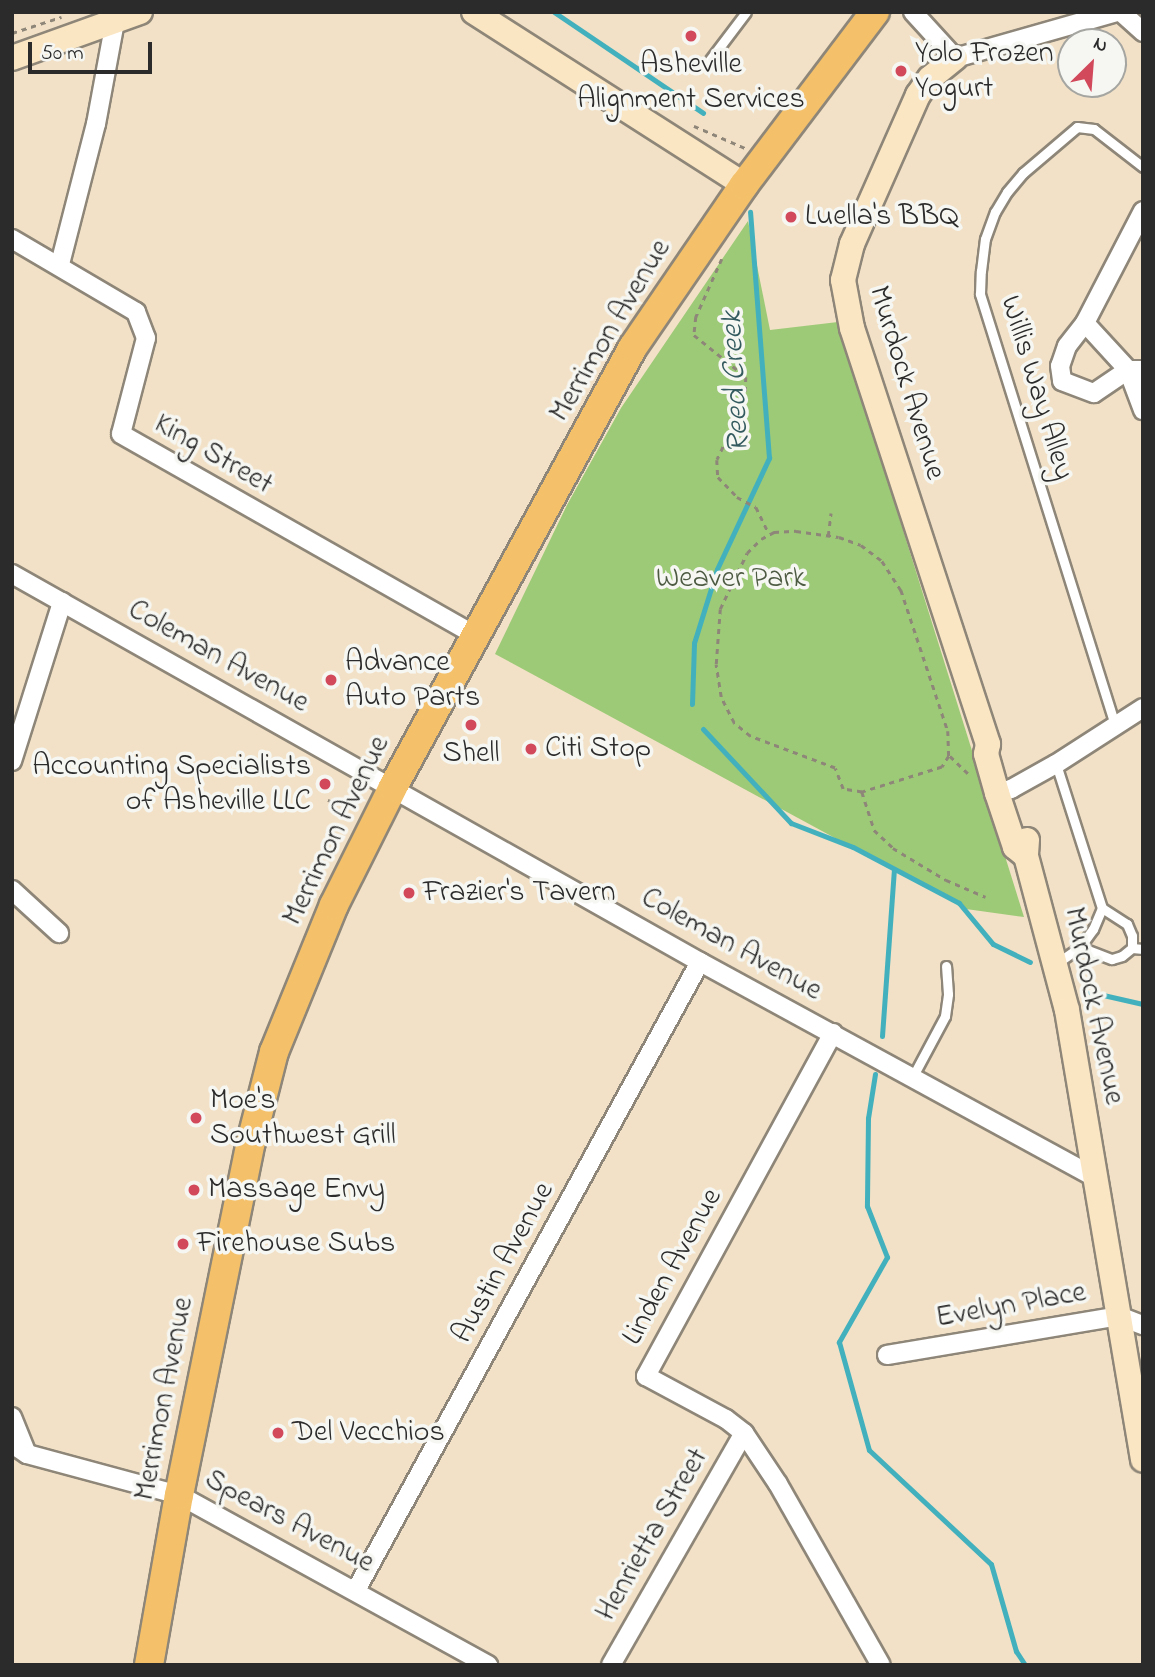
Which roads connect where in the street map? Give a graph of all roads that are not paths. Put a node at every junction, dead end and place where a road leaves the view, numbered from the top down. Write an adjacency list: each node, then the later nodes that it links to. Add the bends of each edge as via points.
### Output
1 (140, 12): 7 (street)
2 (474, 12): 13 (street)
3 (746, 12): 11 (lane)
4 (875, 12): 13 (main road, Merrimon Avenue)
5 (913, 12): 10 (street)
6 (1119, 12): 8 (street); 10 (street)
7 (115, 21): 9 (street); 16 (street, via 96,124)
8 (1143, 32)
9 (12, 58)
10 (955, 58): 28 (street, Murdock Avenue, via 930,78 918,95 852,244 843,280 852,328 988,744 997,750)
11 (709, 61)
12 (1143, 167): 24 (lane, Willis Way Alley, via 1094,129 1077,127 1007,192 988,230 981,271 980,294)
13 (744, 185): 22 (main road, Merrimon Avenue, via 633,347)
14 (1143, 211): 17 (street)
15 (12, 239): 16 (street, King Street)
16 (60, 264): 22 (street, King Street, via 136,312 146,338 121,434)
17 (1085, 323): 18 (street); 18 (street, via 1067,346 1060,366 1062,381 1094,393)
18 (1135, 370): 19 (street)
19 (1143, 410)
20 (12, 575): 21 (street, Coleman Avenue)
21 (62, 602): 25 (street); 27 (street, Coleman Avenue)
22 (477, 636): 27 (main road, Merrimon Avenue)
23 (1143, 708): 24 (street)
24 (1115, 725): 26 (street)
25 (12, 761)
26 (1056, 764): 28 (street); 30 (lane)
27 (393, 787): 34 (street, Coleman Avenue); 47 (main road, Merrimon Avenue, via 334,905 274,1052 251,1142)
28 (1004, 791): 35 (street, Murdock Avenue, via 1028,842 1026,856)
29 (12, 890): 31 (street)
30 (1102, 908): 32 (lane); 33 (lane, via 1127,924)
31 (59, 933)
32 (1080, 947): 33 (lane, via 1112,959); 35 (lane)
33 (1138, 949)
34 (700, 962): 37 (street, Coleman Avenue); 48 (street, Austin Avenue)
35 (1055, 964): 39 (street, Murdock Avenue, via 1067,1010)
36 (946, 966): 38 (lane, via 944,1016)
37 (833, 1033): 38 (street, Coleman Avenue); 44 (street, Linden Avenue, via 646,1377)
38 (913, 1076): 39 (street, Coleman Avenue)
39 (1094, 1177): 40 (street, Murdock Avenue)
40 (1119, 1316): 41 (street, Evelyn Place); 42 (street, Evelyn Place); 46 (street, Murdock Avenue)
41 (1143, 1325)
42 (887, 1355)
43 (12, 1417): 45 (street)
44 (744, 1433): 51 (street, Henrietta Street); 52 (street, Linden Avenue)
45 (20, 1449): 47 (street, Spears Avenue)
46 (1143, 1460)
47 (179, 1495): 48 (street, Spears Avenue); 49 (main road, Merrimon Avenue)
48 (356, 1590): 50 (street, Spears Avenue)
49 (149, 1665)
50 (488, 1665)
51 (611, 1665)
52 (881, 1665)

